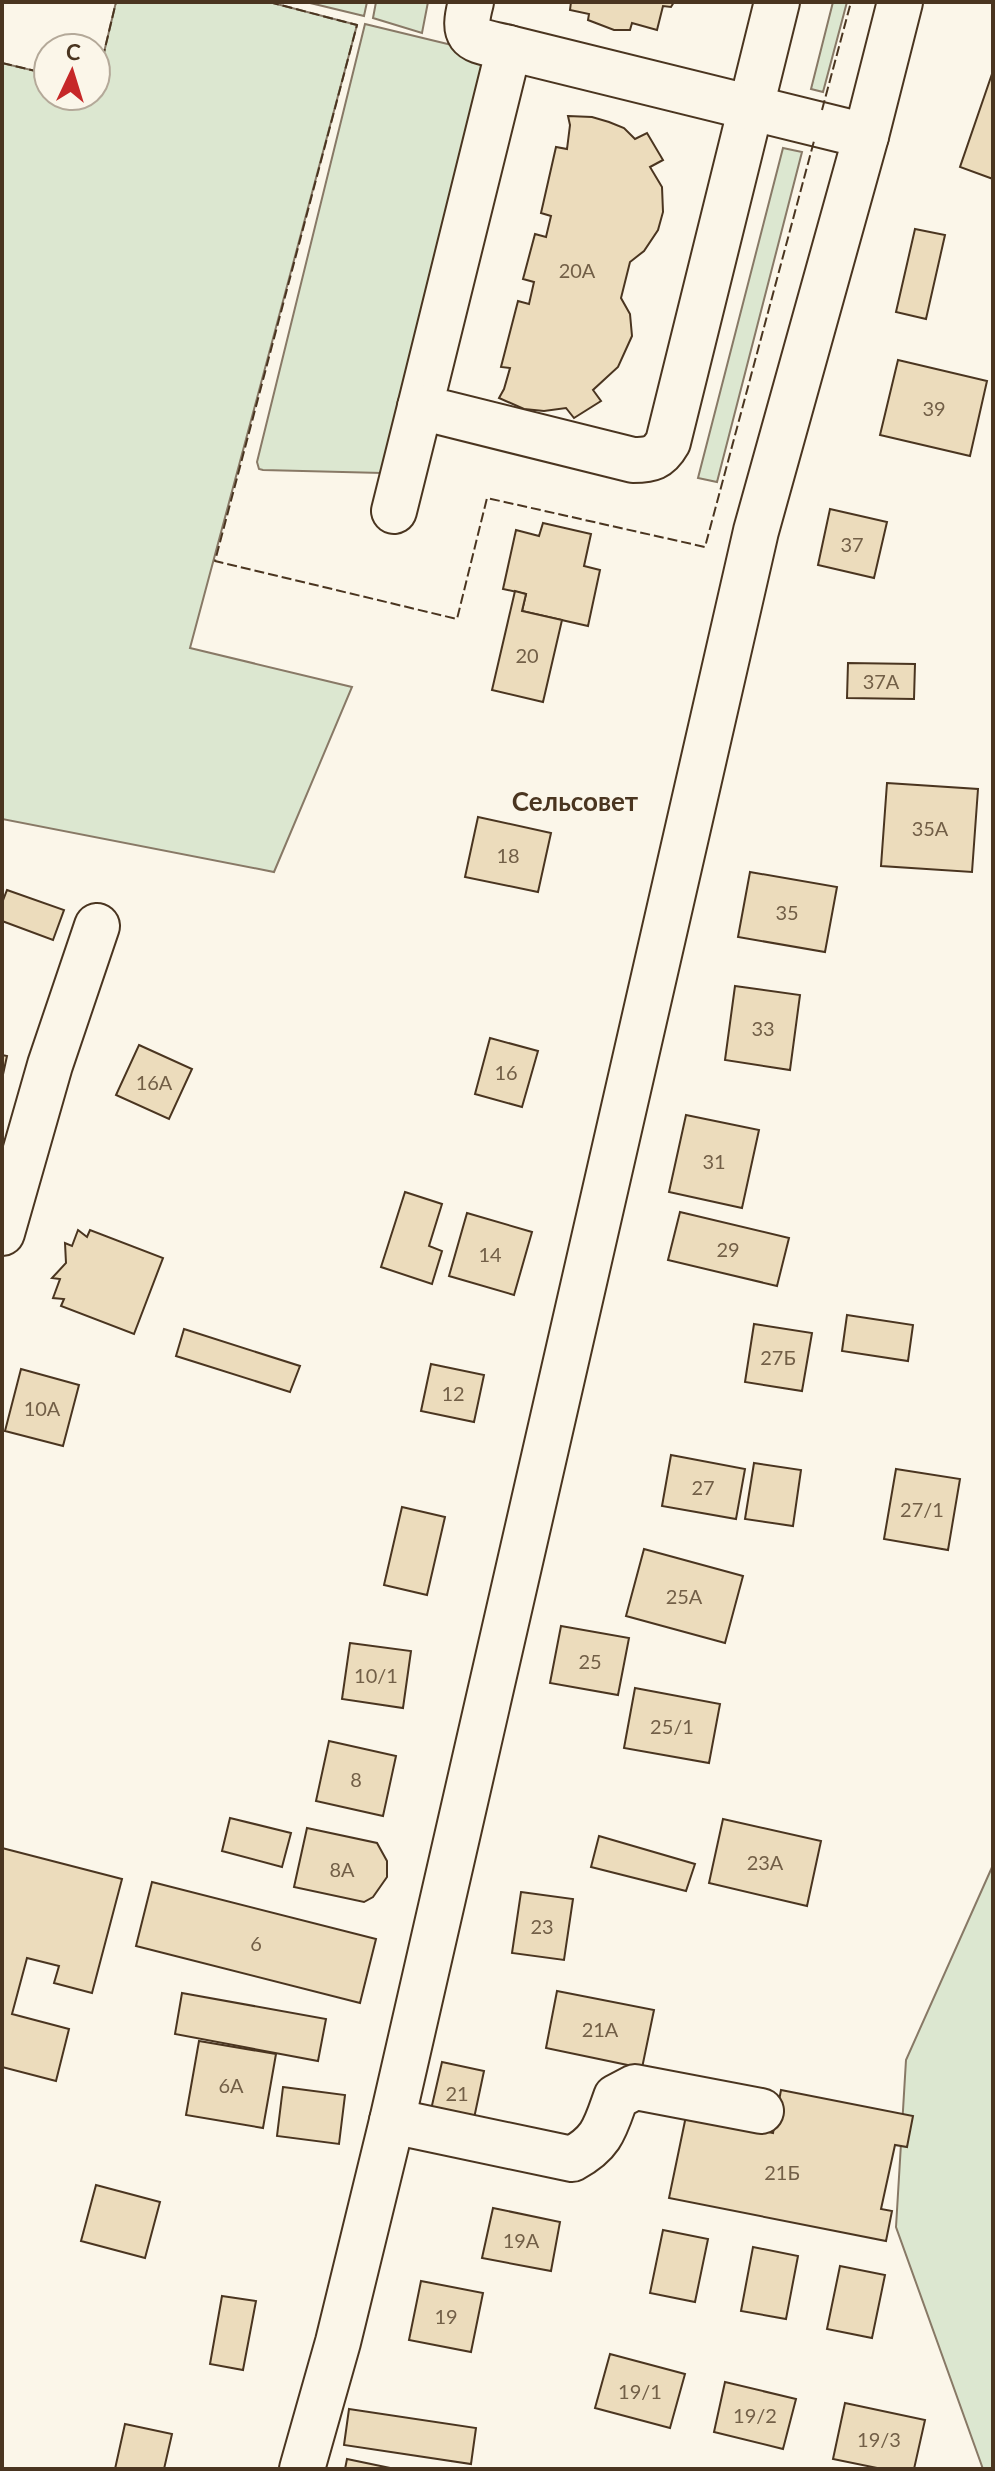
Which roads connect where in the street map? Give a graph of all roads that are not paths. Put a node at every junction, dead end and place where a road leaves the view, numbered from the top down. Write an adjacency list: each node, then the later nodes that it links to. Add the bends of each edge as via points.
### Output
1 (471, 2): 4 (street, via 466,31)
2 (777, 2): 5 (street)
3 (900, 2): 6 (street)
4 (509, 48): 5 (street); 7 (street)
5 (751, 108): 6 (street); 7 (street, via 661,454 633,460)
6 (866, 136): 12 (street, via 756,531)
7 (420, 407): 8 (street)
8 (394, 511)
9 (97, 926): 10 (street)
10 (2, 1233)
11 (761, 2111): 12 (street, via 635,2087 616,2097 591,2149 572,2159)
12 (392, 2121): 13 (street)
13 (302, 2469)

